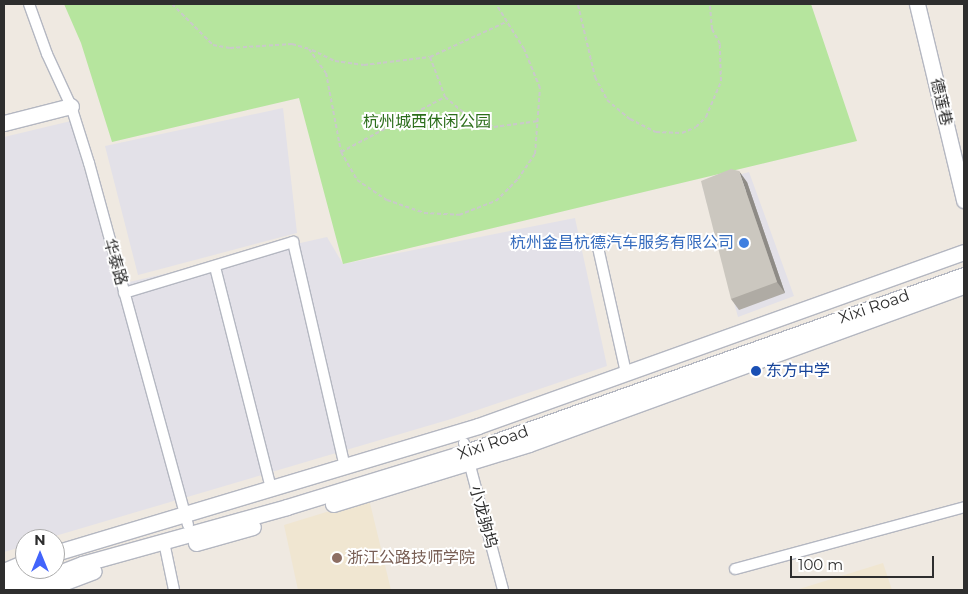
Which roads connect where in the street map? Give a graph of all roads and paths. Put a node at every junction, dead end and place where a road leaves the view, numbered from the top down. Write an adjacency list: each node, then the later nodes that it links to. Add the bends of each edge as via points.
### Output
1 (29, 4): 11 (street, 华泰路)
2 (172, 4): 8 (path, via 213,45 230,48 292,44)
3 (496, 4): 7 (path)
4 (710, 4): 6 (path, via 712,29 720,44 721,81 706,116 696,127 682,133 656,132 630,119 607,100 595,77)
5 (917, 4): 15 (main road, 德莲巷)
6 (578, 5)
7 (506, 22): 9 (path); 12 (path, via 524,49 540,88)
8 (309, 49): 9 (path, via 335,62 364,65); 14 (path, via 326,73)
9 (430, 57): 10 (path)
10 (445, 97): 12 (path, via 465,114 494,128); 14 (path)
11 (71, 106): 13 (main road); 22 (street, 华泰路)
12 (539, 121): 14 (path, via 535,154 518,179 496,200 459,215 424,213 387,200 358,180)
13 (4, 123)
14 (341, 152)
15 (964, 200)
16 (598, 243): 23 (street)
17 (964, 252): 23 (main road, Xixi Road)
18 (964, 264): 24 (main road, Xixi Road)
19 (215, 267): 22 (street); 25 (street, via 293,242); 26 (street)
20 (964, 275): 24 (main road, Xixi Road)
21 (964, 286): 24 (main road, Xixi Road)
22 (124, 292): 28 (street, 华泰路)
23 (626, 373): 25 (main road, Xixi Road, via 478,426)
24 (466, 453): 28 (main road, Xixi Road); 29 (main road, Xixi Road); 40 (street, 小龙驹坞)
25 (346, 467): 26 (main road, Xixi Road)
26 (271, 489): 28 (main road, Xixi Road)
27 (964, 507): 33 (street)
28 (187, 520): 30 (main road, Xixi Road); 31 (main road, Xixi Road)
29 (165, 546): 32 (main road, Xixi Road); 38 (main road, Xixi Road); 39 (street)
30 (65, 550)
31 (65, 560)
32 (65, 568)
33 (735, 569)
34 (21, 579): 36 (main road, Xixi Road)
35 (28, 579): 37 (main road, Xixi Road)
36 (4, 584)
37 (15, 590)
38 (44, 590)
39 (174, 590)
40 (502, 590)

